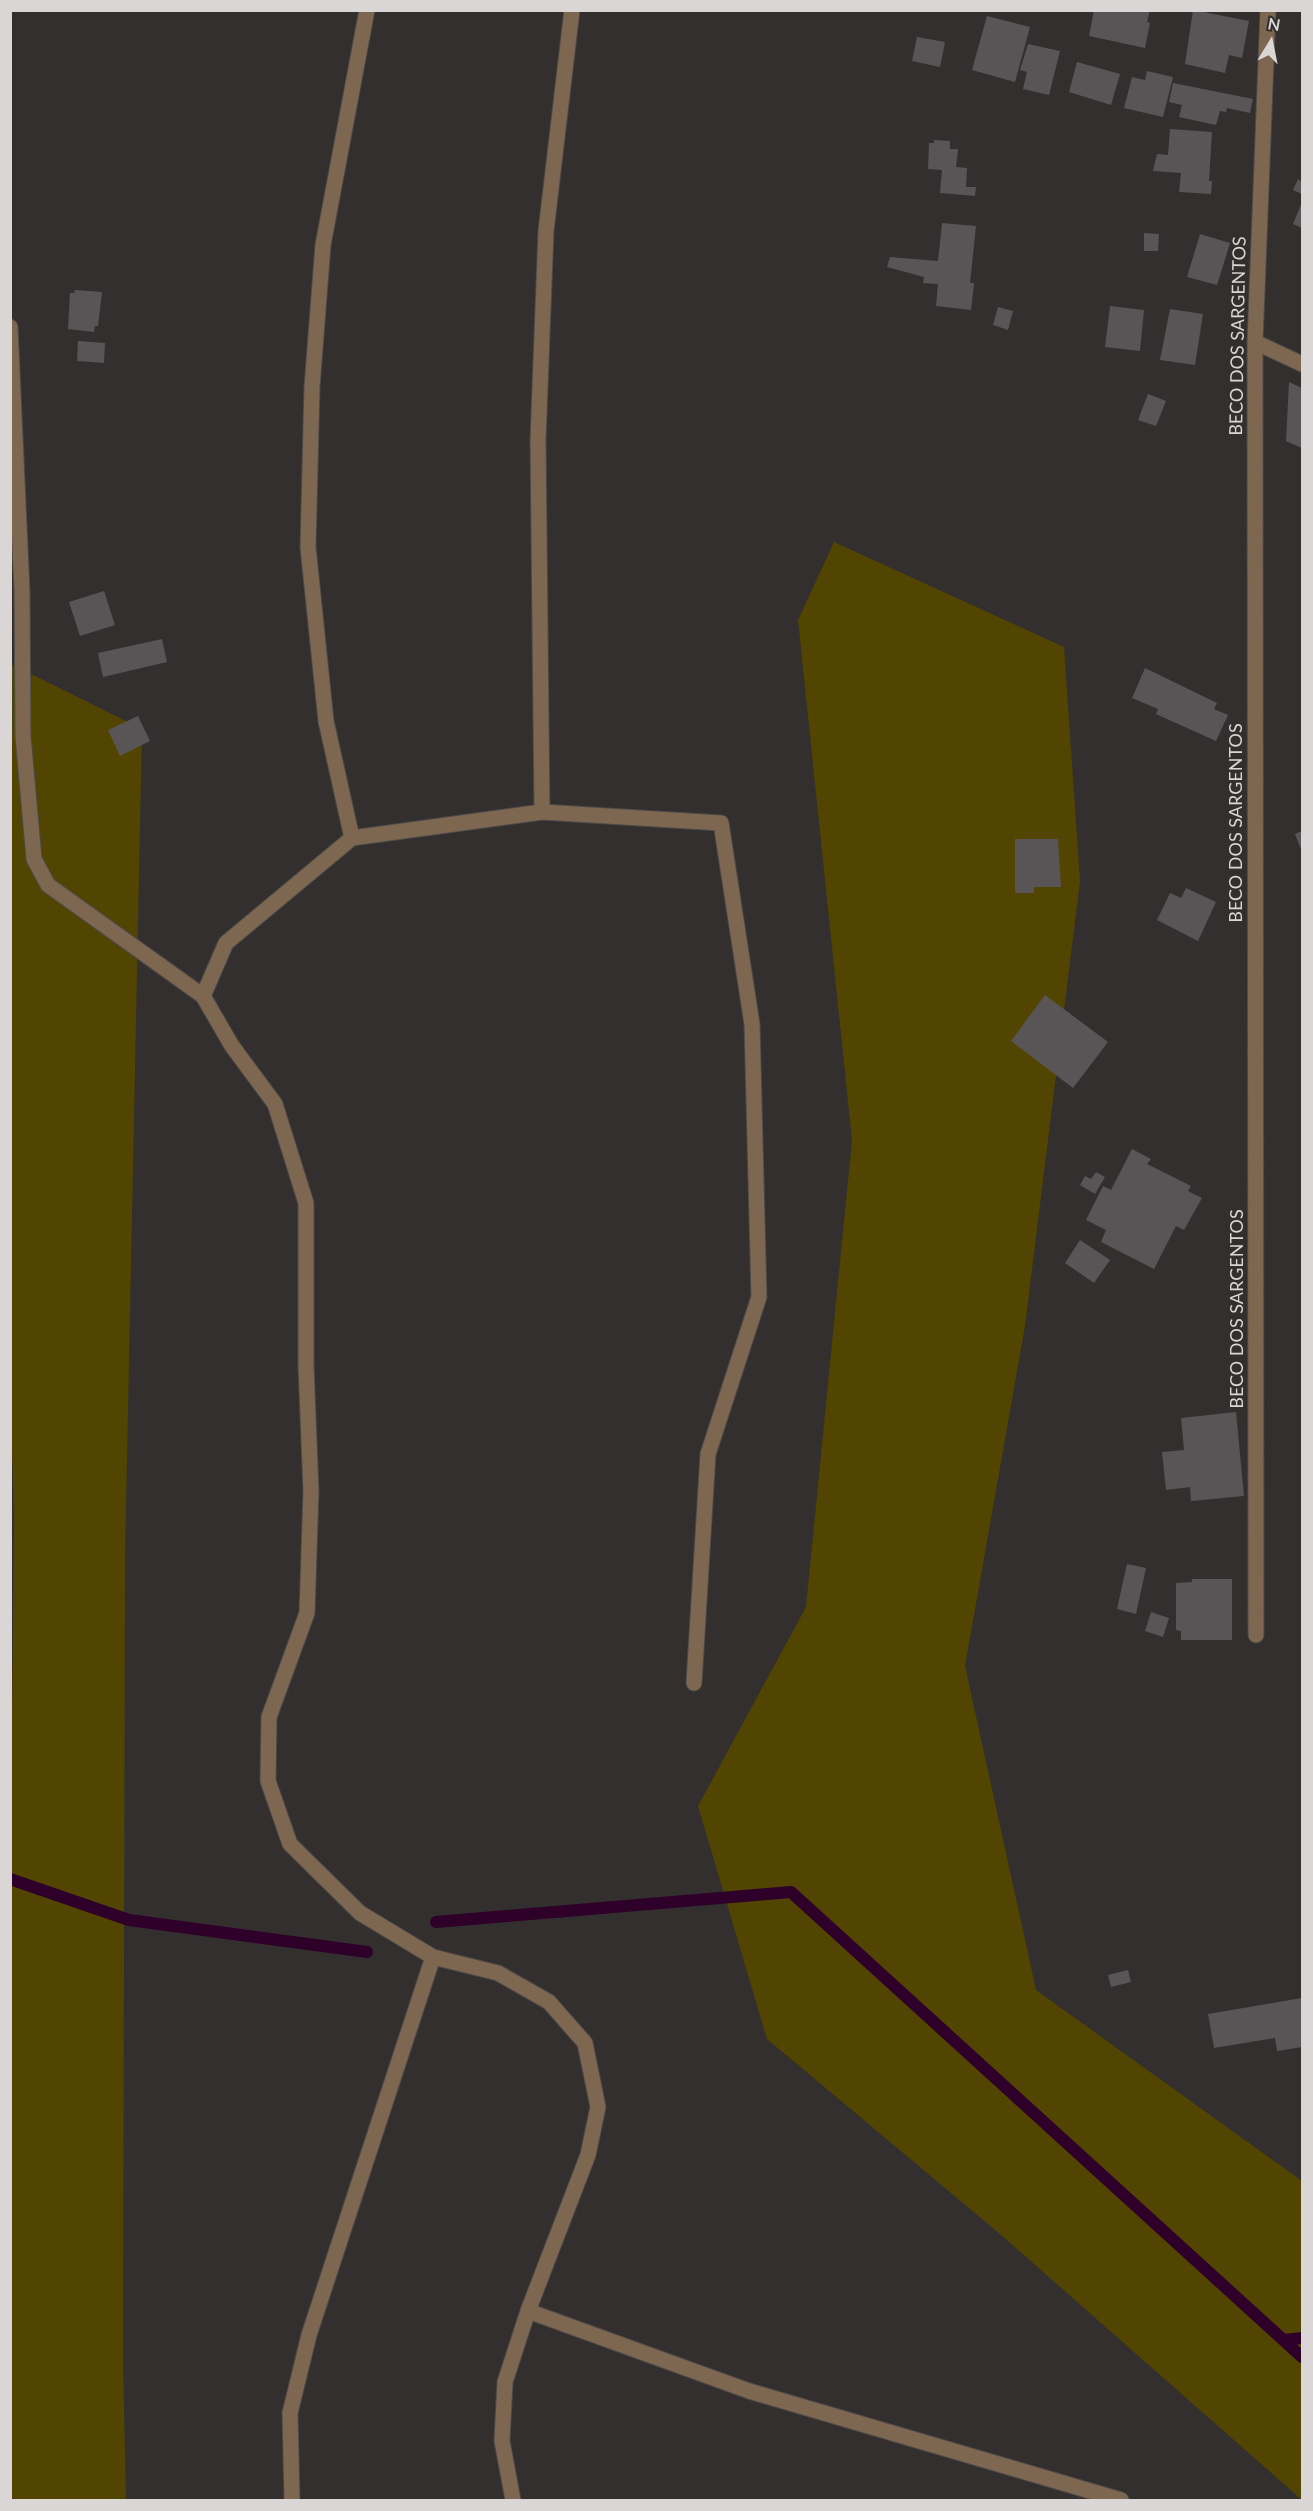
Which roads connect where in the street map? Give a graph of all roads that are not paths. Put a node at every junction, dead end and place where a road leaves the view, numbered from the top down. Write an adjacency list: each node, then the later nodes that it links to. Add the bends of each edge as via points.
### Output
1 (367, 10): 8 (street, via 323,245 312,387 308,536 326,721)
2 (572, 10): 7 (street, via 546,231 538,440)
3 (1268, 10): 5 (street, BECO DOS SARGENTOS)
4 (10, 327): 9 (street, via 22,591 23,736 34,859 48,885)
5 (1255, 342): 6 (street); 10 (street, BECO DOS SARGENTOS)
6 (1302, 364)
7 (542, 812): 8 (street); 11 (street, via 721,823 752,1024 759,1297 708,1454)
8 (352, 838): 9 (street, via 226,943)
9 (203, 996): 12 (street, via 232,1046 275,1104 306,1203 311,1491 307,1613 269,1717 268,1781 290,1844 360,1913)
10 (1256, 1635)
11 (694, 1683)
12 (433, 1957): 13 (street, via 498,1973 549,2002 585,2043 598,2107 588,2155); 14 (street, via 309,2335 291,2413)
13 (528, 2311): 15 (street, via 506,2382 502,2441); 16 (street, via 749,2391)
14 (292, 2500)
15 (513, 2500)
16 (1121, 2500)

